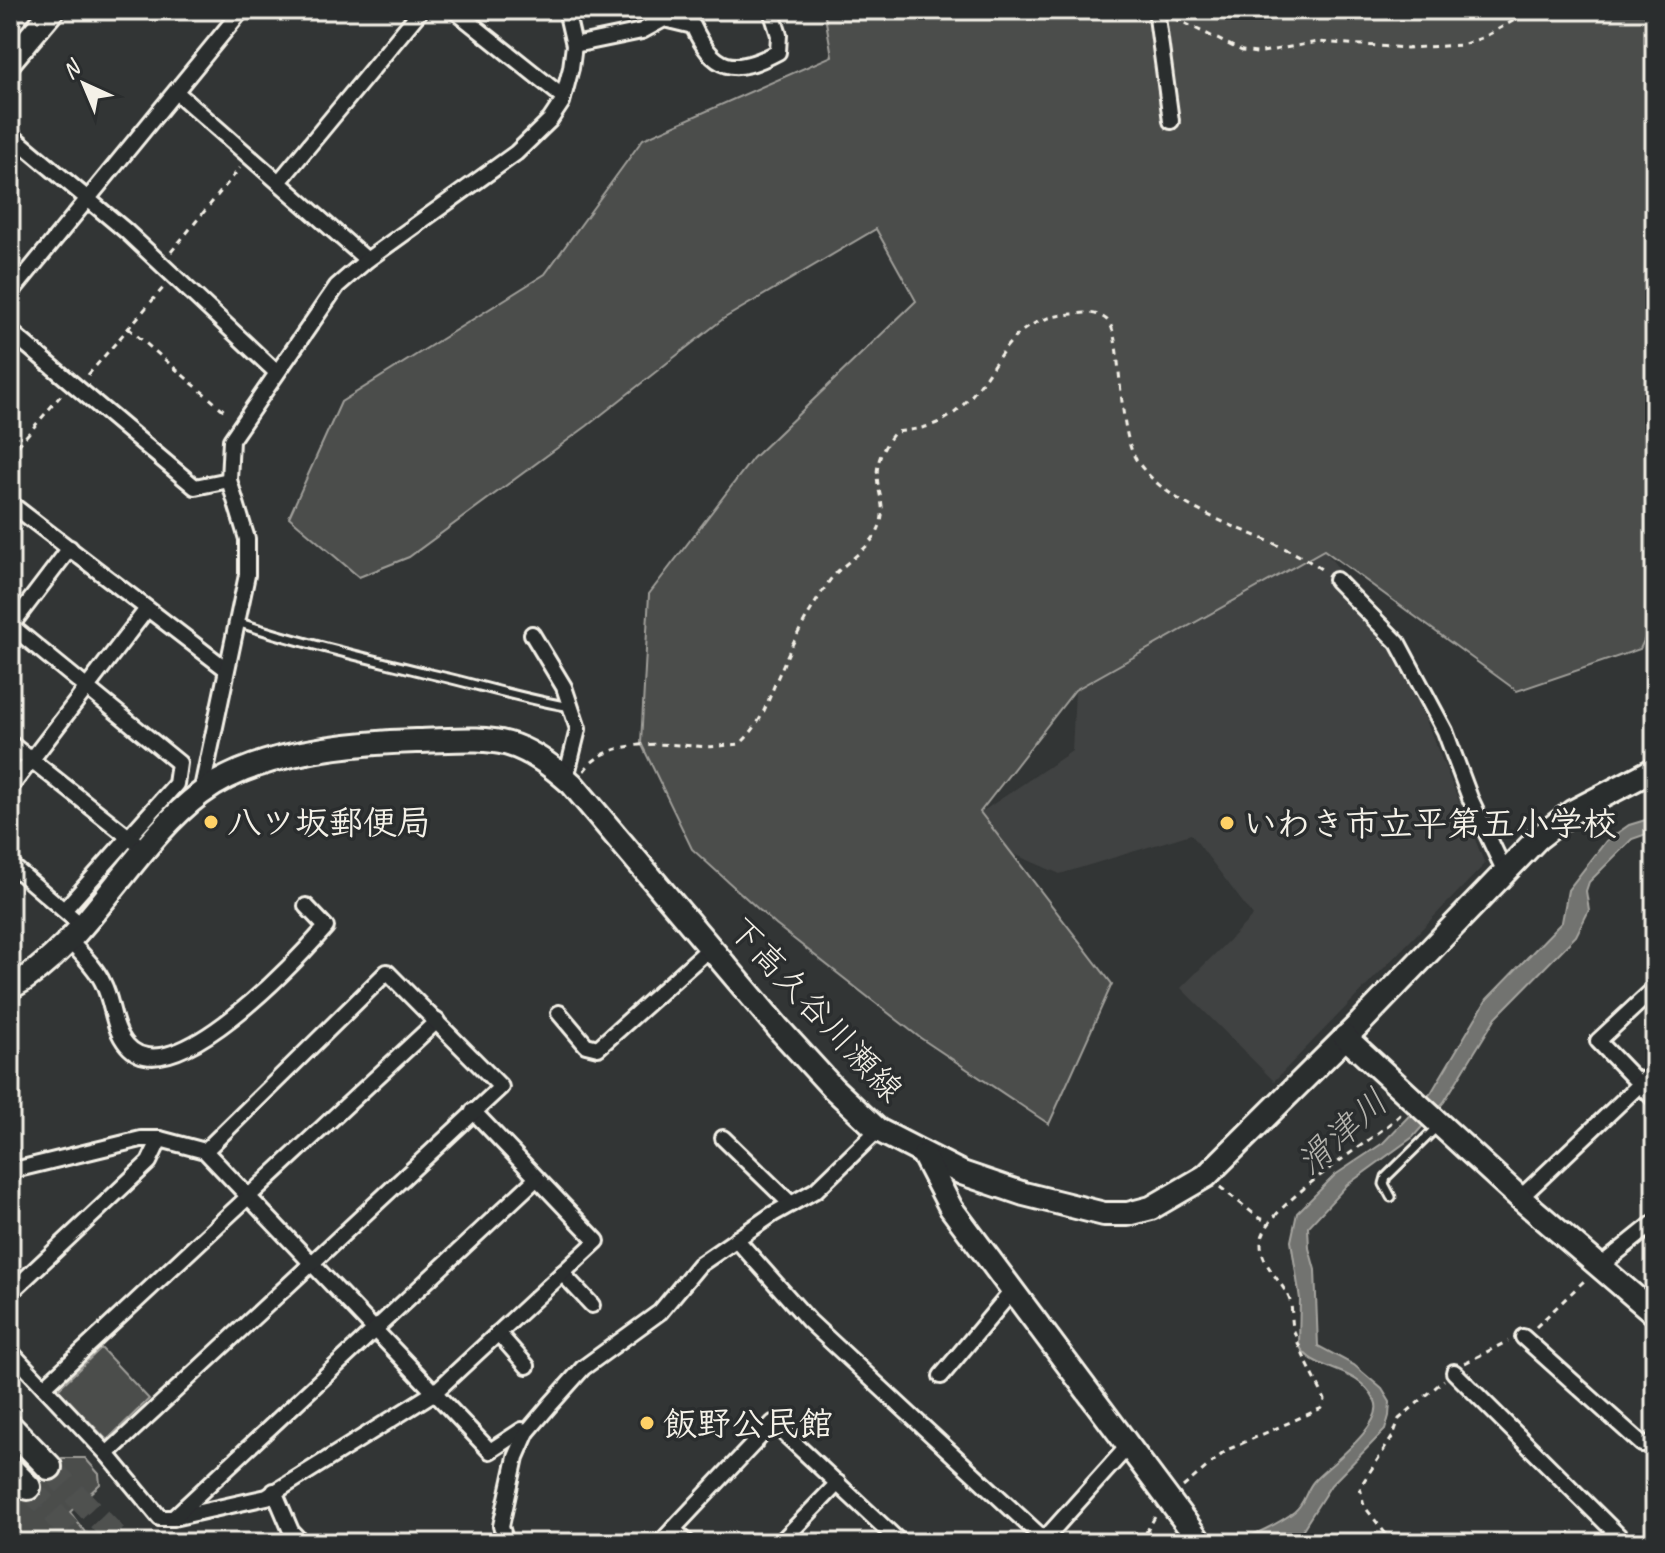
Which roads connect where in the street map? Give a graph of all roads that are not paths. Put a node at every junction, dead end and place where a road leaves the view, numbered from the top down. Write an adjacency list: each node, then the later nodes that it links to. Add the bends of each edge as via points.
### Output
1 (53, 10): 9 (main road)
2 (242, 10): 10 (street)
3 (421, 10): 14 (street)
4 (454, 10): 11 (street)
5 (566, 10): 8 (street)
6 (771, 10): 8 (street, via 778,52 761,61 725,66 713,61 693,26 664,19 642,31)
7 (1156, 10): 12 (street)
8 (574, 45): 11 (street)
9 (10, 61)
10 (176, 92): 14 (street); 15 (street)
11 (563, 97): 16 (street, via 550,120 516,153)
12 (1171, 121)
13 (10, 134): 15 (street)
14 (279, 182): 16 (street)
15 (87, 198): 17 (street); 19 (street)
16 (367, 260): 19 (street, via 337,286)
17 (10, 294)
18 (10, 331): 20 (street, via 195,487)
19 (276, 372): 20 (street, via 231,440)
20 (229, 480): 25 (street, via 247,539 247,575)
21 (10, 503): 22 (street)
22 (70, 548): 24 (street); 26 (street)
23 (1336, 580): 39 (street, via 1405,655 1445,731)
24 (147, 609): 28 (street); 29 (street)
25 (237, 622): 28 (street); 30 (lane, via 342,655)
26 (10, 626): 29 (street)
27 (532, 634): 30 (street)
28 (226, 669): 36 (street)
29 (89, 687): 32 (street); 37 (street, via 179,763 176,784)
30 (573, 708): 34 (street, via 578,729)
31 (10, 743): 32 (street)
32 (31, 759): 35 (street); 37 (street)
33 (1655, 769): 39 (main road, 下高久谷川瀬線, via 1572,812)
34 (574, 780): 36 (main road, 下高久谷川瀬線, via 513,742 363,743 268,763); 43 (main road, 下高久谷川瀬線)
35 (10, 788)
36 (201, 793): 37 (main road, 下高久谷川瀬線)
37 (137, 843): 41 (street); 42 (main road, 下高久谷川瀬線)
38 (10, 864): 41 (street)
39 (1504, 870): 48 (main road, 下高久谷川瀬線)
40 (306, 906): 42 (street, via 326,927 290,968 206,1039 150,1058 127,1045 105,985)
41 (65, 909): 42 (street)
42 (76, 933): 44 (main road, 下高久谷川瀬線)
43 (711, 947): 46 (street, via 598,1048 586,1045); 54 (main road, 下高久谷川瀬線, via 832,1087)
44 (10, 988)
45 (1655, 988): 50 (street, via 1598,1041)
46 (559, 1013)
47 (437, 1021): 52 (street, via 501,1087); 57 (street, via 387,972); 61 (street)
48 (1345, 1037): 53 (main road); 58 (main road, 下高久谷川瀬線, via 1206,1176 1151,1208 1104,1214 1024,1194)
49 (1655, 1070): 50 (street)
50 (1640, 1084): 51 (street); 63 (street)
51 (1655, 1100)
52 (473, 1111): 60 (street); 67 (street)
53 (1439, 1123): 62 (lane, via 1386,1177); 63 (main road)
54 (878, 1130): 58 (main road, 下高久谷川瀬線); 64 (street, via 816,1190)
55 (723, 1138): 64 (street)
56 (160, 1139): 57 (street); 59 (street, via 96,1148); 71 (street, via 149,1162)
57 (205, 1151): 61 (street)
58 (924, 1156): 70 (main road, via 951,1208)
59 (10, 1171)
60 (536, 1179): 69 (street, via 597,1241); 74 (street)
61 (249, 1194): 67 (street); 81 (street)
62 (1391, 1197)
63 (1520, 1198): 68 (main road)
64 (791, 1204): 66 (street)
65 (1655, 1222): 68 (street)
66 (736, 1239): 84 (street, via 699,1265 649,1322 583,1368); 95 (street, via 809,1321)
67 (313, 1261): 74 (street); 87 (street)
68 (1599, 1267): 73 (main road)
69 (562, 1273): 72 (street); 75 (street)
70 (1013, 1290): 80 (street); 86 (main road)
71 (10, 1293)
72 (592, 1305)
73 (1655, 1314)
74 (373, 1328): 82 (street); 93 (street)
75 (498, 1333): 78 (street); 82 (street)
76 (1523, 1337): 85 (street, via 1642,1444)
77 (10, 1351): 81 (street)
78 (527, 1366)
79 (1454, 1372): 103 (street)
80 (941, 1376)
81 (44, 1387): 87 (street)
82 (435, 1392): 84 (street, via 490,1451 522,1430); 92 (street)
83 (10, 1427): 88 (main road)
84 (527, 1432): 97 (street, via 501,1526)
85 (1655, 1443)
86 (1129, 1445): 95 (street); 102 (main road)
87 (107, 1454): 93 (street, via 160,1518)
88 (49, 1467)
89 (10, 1469): 91 (main road)
90 (838, 1483): 94 (street, via 773,1423); 100 (street); 101 (street)
91 (28, 1487)
92 (274, 1491): 93 (street); 96 (street)
93 (173, 1518)
94 (673, 1529): 98 (street); 99 (street)
95 (1044, 1542)
96 (302, 1543)
97 (506, 1543)
98 (660, 1543)
99 (688, 1543)
100 (780, 1543)
101 (901, 1543)
102 (1201, 1543)
103 (1626, 1543)

